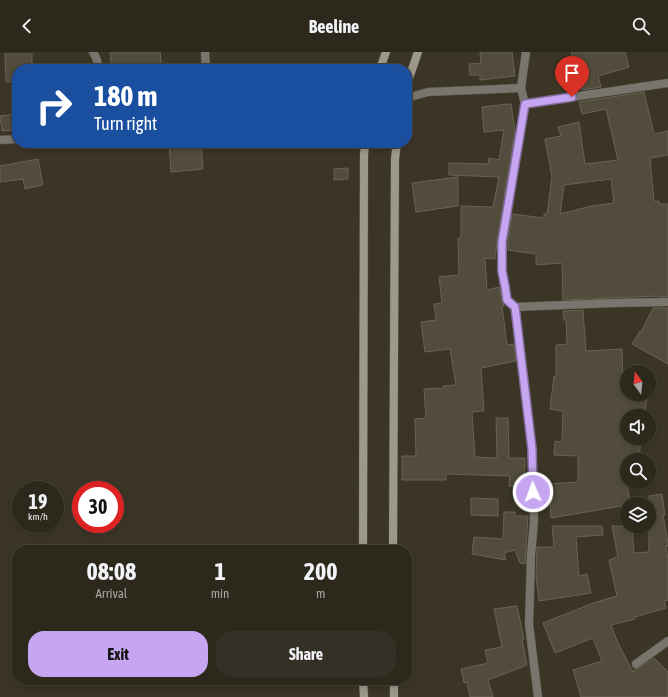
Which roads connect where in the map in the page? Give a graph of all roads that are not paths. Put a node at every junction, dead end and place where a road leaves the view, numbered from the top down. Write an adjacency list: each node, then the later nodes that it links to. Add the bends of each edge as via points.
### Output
1 (93, 52): 6 (street)
2 (206, 52): 7 (street)
3 (386, 52): 8 (main road)
4 (418, 52): 9 (main road)
5 (526, 52): 11 (street)
6 (98, 64)
7 (206, 64)
8 (382, 64)
9 (412, 69)
10 (668, 83): 13 (street)
11 (521, 88): 12 (street, via 428,92); 13 (street)
12 (412, 97)
13 (525, 104): 19 (street, via 502,242 502,271 507,300)
14 (12, 139): 15 (street)
15 (0, 140)
16 (365, 148): 20 (main road)
17 (396, 148): 21 (main road, via 394,166)
18 (668, 302): 19 (street)
19 (515, 307): 28 (street, via 532,449 534,521 529,624)
20 (363, 545)
21 (393, 545)
22 (668, 641): 23 (street)
23 (636, 664)
24 (363, 685): 26 (main road)
25 (394, 685): 27 (main road)
26 (364, 697)
27 (394, 697)
28 (538, 697)

